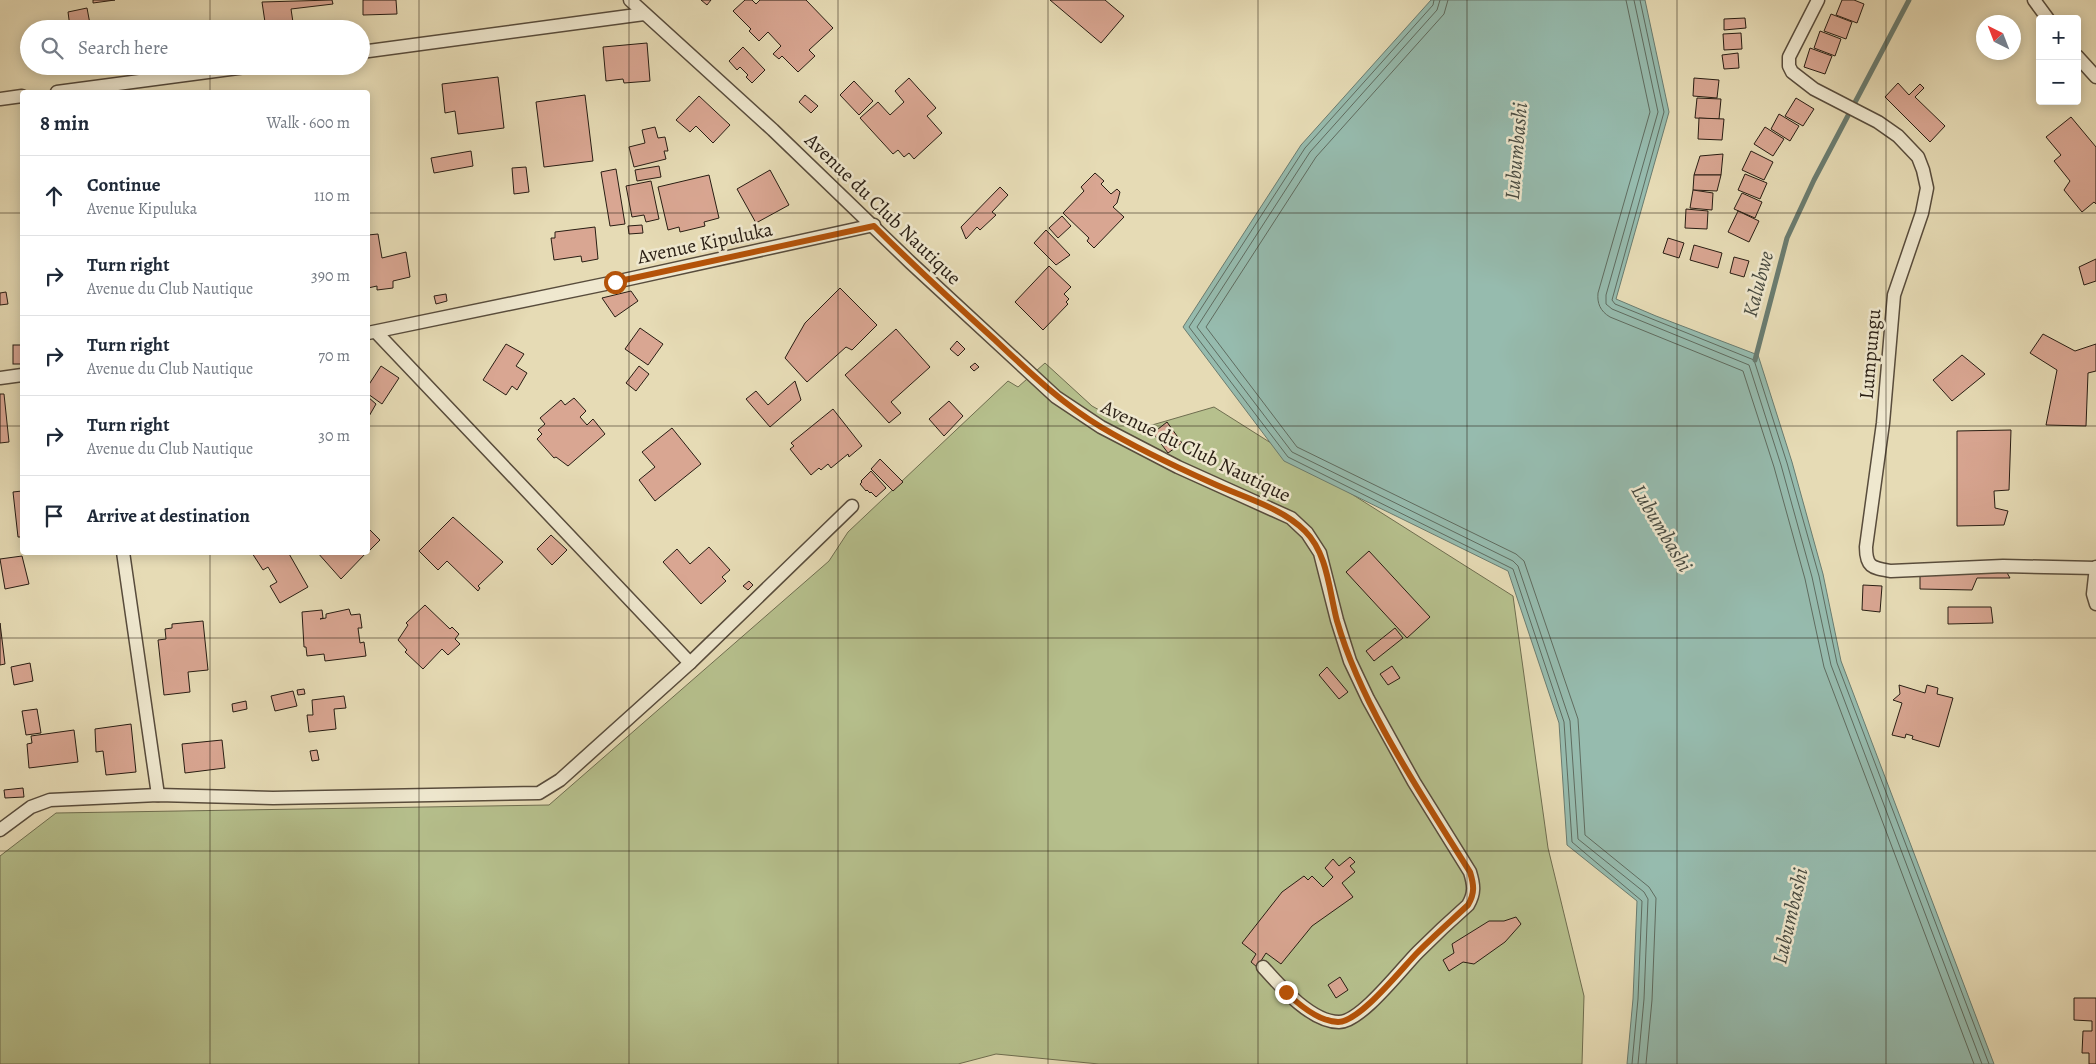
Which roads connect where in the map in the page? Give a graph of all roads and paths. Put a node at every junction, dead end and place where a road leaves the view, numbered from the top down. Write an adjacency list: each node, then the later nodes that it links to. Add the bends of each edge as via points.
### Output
1 (630, 0): 4 (street, Avenue du Club Nautique)
2 (1818, 0): 19 (street, Lumpungu, via 1789,57 1788,66 1814,89 1898,136 1918,157 1926,188 1922,213 1894,295 1866,559 1870,566 1891,570 2003,566)
3 (2034, 0): 5 (street)
4 (644, 14): 6 (street); 13 (street, Avenue du Club Nautique)
5 (2045, 15)
6 (370, 51)
7 (2081, 60): 9 (street)
8 (185, 75): 10 (street)
9 (2096, 77)
10 (72, 90)
11 (20, 96): 12 (street)
12 (0, 98)
13 (874, 226): 14 (street, Avenue Kipuluka); 24 (street, Avenue du Club Nautique, via 1056,397 1109,432 1291,518 1307,533 1320,553 1350,661 1410,774 1470,872 1474,895 1468,905 1374,1000 1348,1019 1339,1022 1311,1012 1297,1003)
14 (372, 332): 21 (street)
15 (20, 375): 16 (street)
16 (0, 378)
17 (852, 506): 21 (street)
18 (123, 555): 22 (street)
19 (2096, 568): 20 (street)
20 (2096, 604)
21 (690, 663): 22 (street, via 560,780 539,793 273,798)
22 (158, 795): 23 (street, via 40,802)
23 (0, 830)
24 (1262, 968)

